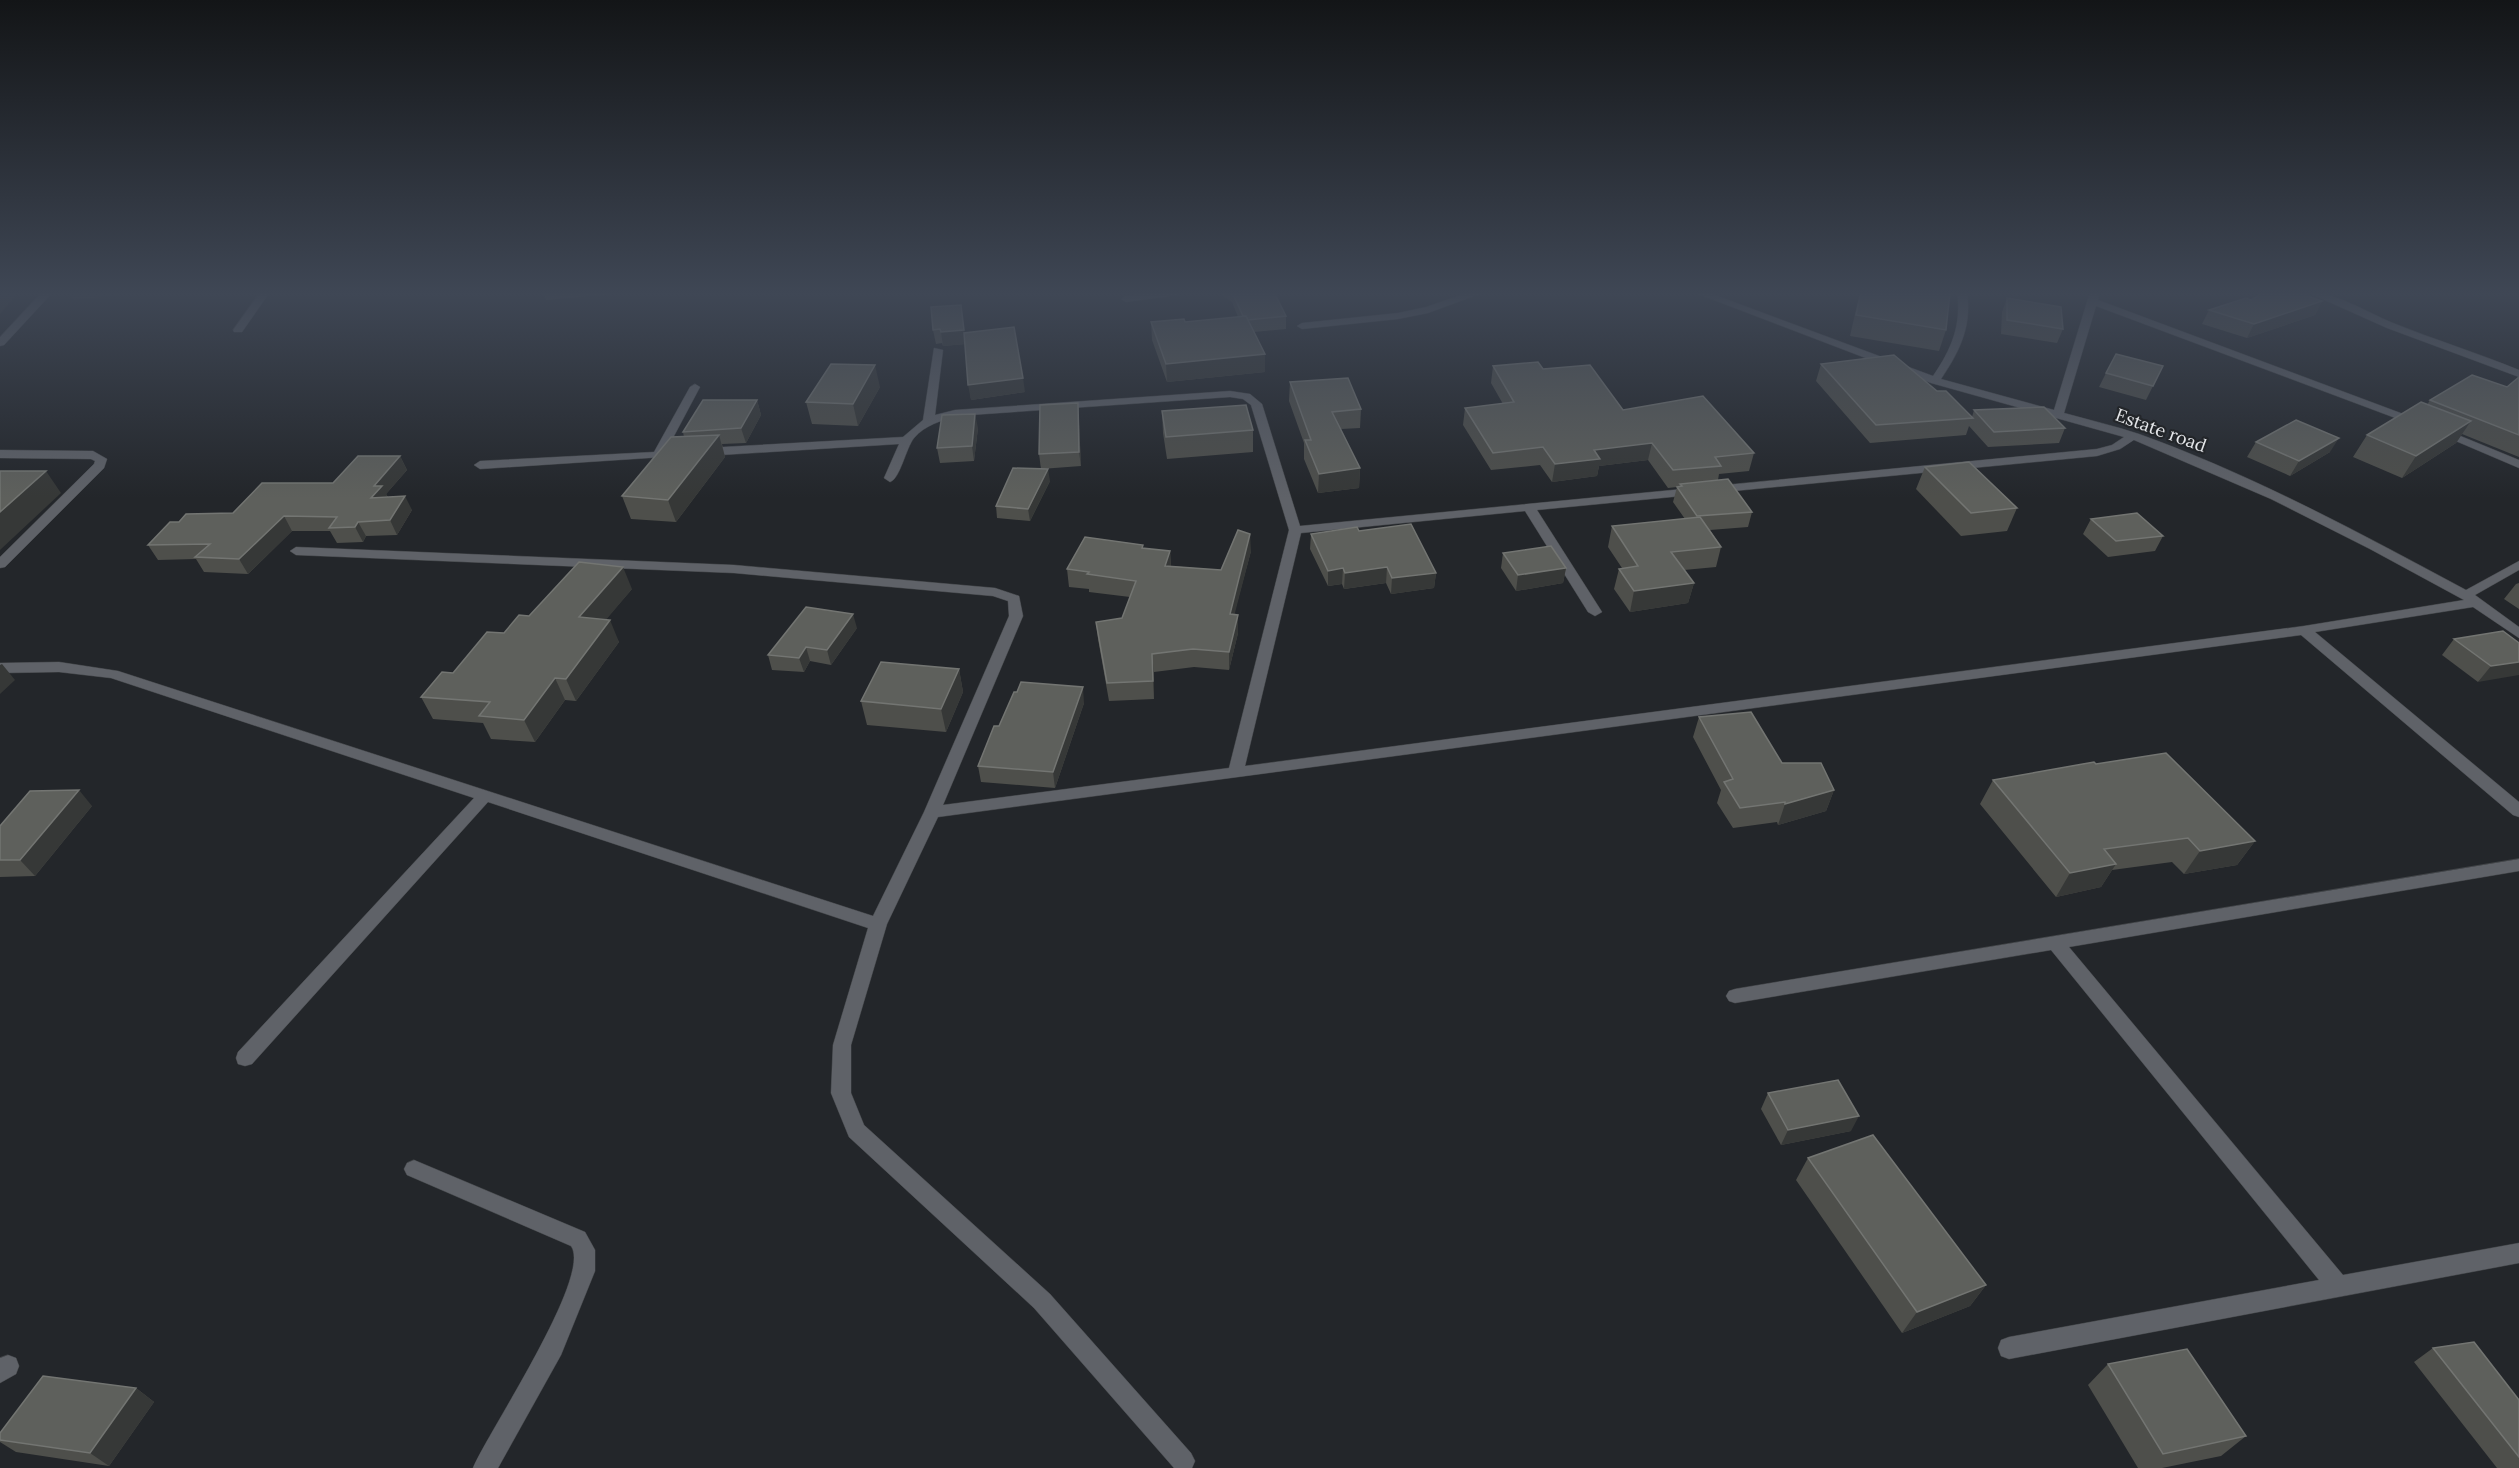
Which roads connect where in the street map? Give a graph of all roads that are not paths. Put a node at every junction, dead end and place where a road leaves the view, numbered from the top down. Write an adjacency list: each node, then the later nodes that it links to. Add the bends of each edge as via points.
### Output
1 (937, 361): 11 (street)
2 (1883, 361): 8 (street, Estate road)
3 (1947, 361): 8 (street)
4 (2074, 361): 10 (street)
5 (2260, 361): 16 (street)
6 (2487, 361): 7 (street)
7 (2519, 374)
8 (1935, 381): 10 (street, Estate road)
9 (695, 387): 15 (street)
10 (2058, 415): 12 (street, Estate road)
11 (929, 420): 13 (street); 20 (street, via 955,413 1245,396 1256,404)
12 (2133, 436): 19 (street, via 2116,447 2097,452); 24 (street, Estate road, via 2275,496)
13 (904, 440): 15 (street); 18 (street)
14 (0, 454): 22 (street, via 93,455 101,459 100,465)
15 (658, 455): 17 (street)
16 (2519, 464)
17 (480, 465)
18 (890, 478)
19 (1528, 507): 20 (street); 25 (street)
20 (1295, 530): 29 (street)
21 (296, 551): 31 (street, via 734,569 995,592 1014,599 1016,616)
22 (0, 564)
23 (2519, 565): 24 (street)
24 (2471, 598): 26 (street); 27 (street, Estate road)
25 (1595, 612)
26 (2304, 630): 29 (street); 32 (street)
27 (2519, 634)
28 (0, 668): 30 (street, via 59,666 113,674)
29 (1236, 773): 31 (street)
30 (485, 796): 34 (street); 37 (street)
31 (932, 812): 34 (street)
32 (2519, 812)
33 (2519, 865): 35 (street)
34 (878, 924): 42 (street, via 843,1045 841,1093 856,1131 1042,1301)
35 (2054, 941): 36 (street); 40 (street)
36 (1735, 996)
37 (245, 1058)
38 (414, 1169): 43 (street, via 579,1239 584,1245 584,1271 552,1347)
39 (2519, 1253): 40 (street)
40 (2338, 1286): 41 (street)
41 (2009, 1348)
42 (1183, 1461)
43 (485, 1468)

